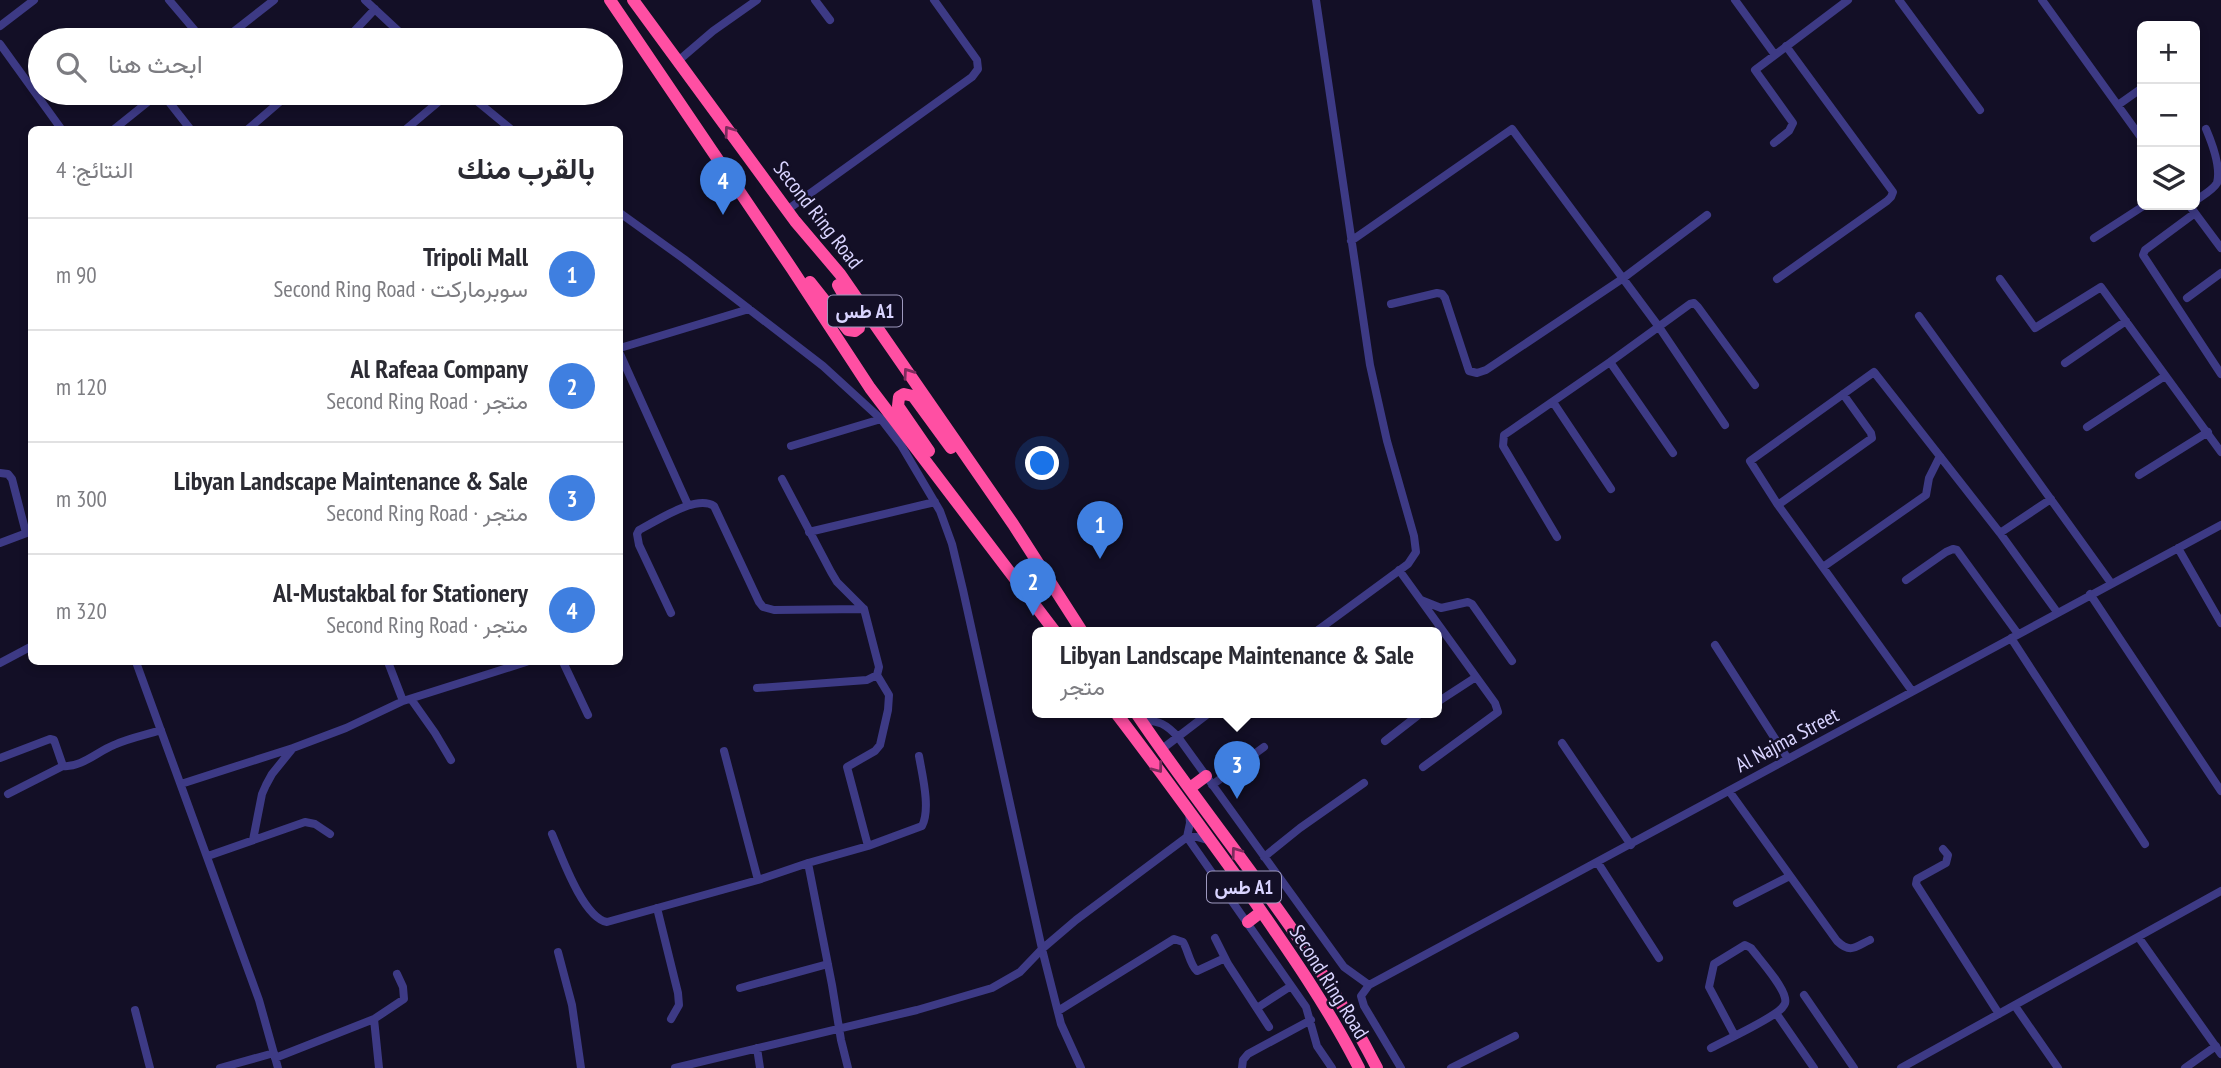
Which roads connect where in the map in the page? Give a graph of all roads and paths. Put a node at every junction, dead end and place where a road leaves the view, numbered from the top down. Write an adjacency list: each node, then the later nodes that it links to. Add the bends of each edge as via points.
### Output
1 (34, 0): 17 (street)
2 (169, 0): 18 (street)
3 (274, 0): 19 (street)
4 (365, 0): 15 (street)
5 (612, 0): 52 (highway, via 817,292 848,330 857,330 859,322 843,292); 98 (highway, طس A1, via 870,388)
6 (633, 0): 25 (highway, Second Ring Road / طس A1)
7 (757, 0): 25 (street)
8 (815, 0): 16 (street)
9 (934, 0): 46 (street, via 978,60 978,69)
10 (1316, 0): 54 (street)
11 (1735, 0): 24 (street)
12 (1849, 0): 23 (street)
13 (1899, 0): 35 (street)
14 (2042, 0): 34 (street)
15 (375, 9): 20 (street); 21 (street)
16 (830, 20)
17 (0, 26)
18 (193, 28)
19 (238, 28)
20 (357, 28)
21 (395, 28)
22 (0, 44): 26 (street)
23 (1786, 46): 24 (street); 58 (street, via 1893,191 1887,201)
24 (1775, 55): 44 (street, via 1755,70 1793,123)
25 (678, 61): 46 (highway, Second Ring Road / طس A1, one-way to 25)
26 (28, 83)
27 (2137, 92): 34 (street)
28 (44, 105): 36 (street)
29 (145, 105): 37 (street)
30 (170, 105): 38 (street)
31 (276, 105): 39 (street)
32 (435, 105): 40 (street)
33 (482, 105): 41 (street)
34 (2118, 106): 43 (street)
35 (1980, 110)
36 (59, 126)
37 (118, 126)
38 (188, 126)
39 (252, 126)
40 (410, 126)
41 (507, 126)
42 (2206, 129): 45 (street, via 2220,177)
43 (2137, 132)
44 (1774, 143)
45 (2200, 197)
46 (788, 210): 52 (highway, Second Ring Road / طس A1)
47 (2137, 210): 53 (street)
48 (2188, 210): 70 (street, via 2143,255)
49 (2193, 210): 55 (street)
50 (623, 214): 62 (street)
51 (1707, 215): 57 (street)
52 (795, 221): 91 (highway, Second Ring Road / طس A1, one-way to 52, via 840,274)
53 (2094, 238)
54 (1351, 241): 57 (street, via 1512,129); 102 (street, via 1370,365 1414,536 1416,552)
55 (2221, 248)
56 (2221, 273): 60 (street)
57 (1622, 279): 61 (street, via 1477,373 1469,371 1442,294); 65 (street)
58 (1777, 279)
59 (2000, 279): 64 (street, via 2035,328 2101,287)
60 (2188, 298)
61 (1391, 304)
62 (749, 309): 66 (street); 75 (street, via 823,366)
63 (1919, 316): 87 (street)
64 (2126, 321): 69 (street); 71 (street)
65 (1658, 327): 68 (street); 72 (street, via 1694,303); 76 (street)
66 (623, 347)
67 (623, 361): 89 (street)
68 (1610, 362): 74 (street); 81 (street)
69 (2066, 363)
70 (2221, 374)
71 (2165, 376): 77 (street); 78 (street)
72 (1755, 385)
73 (1843, 394): 82 (street, via 1874,372); 90 (street, via 1750,461); 90 (street, via 1872,438)
74 (1553, 402): 86 (street); 97 (street, via 1504,435 1502,441)
75 (881, 419): 79 (street); 88 (street)
76 (1725, 425)
77 (2087, 427)
78 (2208, 432): 80 (street); 84 (street)
79 (791, 446)
80 (2221, 452)
81 (1673, 453)
82 (1940, 456): 96 (street); 101 (street, via 1926,495)
83 (0, 473): 93 (street, via 12,479)
84 (2139, 475)
85 (782, 479): 95 (street)
86 (1611, 489)
87 (2051, 499): 96 (street); 104 (street)
88 (934, 502): 95 (street); 182 (street, via 963,590)
89 (688, 505): 107 (street, via 705,501 714,506 763,607); 109 (street, via 637,534)
90 (1778, 505): 101 (street)
91 (1013, 524): 98 (highway, via 984,494 913,396 902,395 900,409 971,510); 112 (highway, Second Ring Road / طس A1)
92 (2221, 525): 100 (street, Al Najma Street)
93 (28, 529)
94 (28, 532): 99 (street)
95 (809, 532): 107 (street, via 837,582)
96 (2000, 534): 108 (street)
97 (1557, 537)
98 (984, 538): 111 (highway, طس A1)
99 (0, 543)
100 (2178, 548): 104 (street, Al Najma Street); 110 (street)
101 (1823, 567): 128 (street)
102 (1399, 570): 106 (street); 113 (street)
103 (1906, 580): 116 (street, via 1946,551 1957,550)
104 (2111, 583): 105 (street, Al Najma Street)
105 (2090, 594): 108 (street, Al Najma Street); 155 (street)
106 (1421, 600): 114 (street); 119 (street, via 1441,608 1472,604)
107 (864, 609): 125 (street, via 879,667)
108 (2057, 612): 116 (street, Al Najma Street)
109 (671, 613)
110 (2221, 623)
111 (1051, 627)
112 (1079, 627)
113 (1322, 627)
114 (1440, 627)
115 (1442, 629): 126 (street)
116 (2014, 636): 128 (street, Al Najma Street); 164 (street)
117 (1715, 645): 147 (street)
118 (28, 648): 120 (street)
119 (1512, 661)
120 (0, 663)
121 (137, 665): 137 (street)
122 (390, 665): 129 (street)
123 (517, 665): 129 (street)
124 (564, 665): 131 (street)
125 (877, 675): 127 (street, via 867,680); 166 (street, via 888,695 880,745 847,767)
126 (1476, 677): 130 (street); 150 (street, via 1497,713)
127 (757, 688)
128 (1912, 691): 147 (street, Al Najma Street)
129 (407, 700): 142 (street); 148 (street)
130 (1442, 700)
131 (588, 715)
132 (1120, 718): 158 (highway, Second Ring Road / طس A1, one-way to 158)
133 (1140, 718): 143 (highway, Second Ring Road / طس A1)
134 (1144, 718): 138 (street, via 1158,721)
135 (1203, 718): 138 (street)
136 (1415, 718): 139 (street)
137 (162, 730): 149 (street); 153 (street)
138 (1178, 737): 143 (street); 151 (street)
139 (1385, 741)
140 (1562, 743): 165 (street)
141 (1264, 747): 151 (street)
142 (293, 748): 153 (street); 162 (street, via 266,785)
143 (1162, 749): 154 (highway, Second Ring Road / طس A1)
144 (724, 751): 173 (street)
145 (919, 756): 166 (street, via 925,820)
146 (0, 758): 149 (street, via 50,739)
147 (1788, 759): 156 (street, Al Najma Street)
148 (451, 760)
149 (63, 766): 157 (street)
150 (1423, 767)
151 (1209, 780): 154 (highway); 169 (street)
152 (1364, 783): 169 (street)
153 (181, 784): 168 (street)
154 (1190, 788): 191 (highway, Second Ring Road / طس A1, one-way to 154)
155 (2220, 789)
156 (1729, 791): 165 (street, Al Najma Street); 172 (street)
157 (8, 794)
158 (1188, 808): 161 (street); 163 (highway, Second Ring Road / طس A1)
159 (330, 834): 162 (street, via 305,822)
160 (552, 834): 176 (street, via 582,899 597,919 607,922)
161 (1187, 837): 163 (street); 178 (street); 182 (street)
162 (253, 840): 168 (street)
163 (1212, 842): 177 (highway, Second Ring Road / طس A1)
164 (2145, 844)
165 (1631, 845): 171 (street, Al Najma Street)
166 (868, 846): 170 (street)
167 (1943, 849): 198 (street, via 1948,855 1946,863 1917,879 1916,884)
168 (208, 856): 209 (street)
169 (1264, 857): 188 (street, via 1344,967)
170 (808, 863): 173 (street); 186 (street)
171 (1598, 863): 185 (street); 188 (street, Al Najma Street)
172 (1790, 876): 175 (street); 181 (street, via 1842,946 1851,949)
173 (758, 880): 176 (street)
174 (2221, 891): 180 (street)
175 (1737, 903)
176 (657, 908): 200 (street, via 678,993 679,1005)
177 (1261, 912): 178 (highway); 221 (highway, Second Ring Road / طس A1)
178 (1248, 922): 189 (street)
179 (1215, 938): 184 (street)
180 (2139, 938): 193 (street); 208 (street)
181 (1870, 940)
182 (1042, 949): 196 (street); 203 (street, via 1020,972 992,988)
183 (558, 952): 214 (street)
184 (1225, 958): 194 (street); 196 (street, via 1197,971 1183,942 1174,939)
185 (1659, 958)
186 (828, 964): 190 (street); 203 (street)
187 (397, 974): 199 (street, via 404,999)
188 (1369, 985): 224 (street, via 1362,996 1364,1006)
189 (1292, 986): 194 (street); 201 (street)
190 (740, 988)
191 (1332, 988): 222 (highway, Second Ring Road); 223 (highway)
192 (1804, 995): 227 (street)
193 (2015, 1006): 198 (street); 229 (street)
194 (1257, 1008): 202 (street)
195 (135, 1010): 210 (street)
196 (1058, 1011): 218 (street)
197 (1776, 1013): 205 (street); 205 (street, via 1786,1000 1782,991 1751,948 1741,946 1714,964 1709,986); 226 (street)
198 (1999, 1014): 228 (street)
199 (374, 1019): 209 (street); 213 (street)
200 (671, 1019)
201 (1311, 1020): 219 (street, via 1248,1054); 220 (street, via 1317,1046)
202 (1269, 1027)
203 (839, 1028): 206 (street); 217 (street)
204 (1515, 1036): 225 (street)
205 (1735, 1036): 207 (street)
206 (757, 1048): 215 (street); 216 (street)
207 (1710, 1048)
208 (2218, 1050): 230 (street)
209 (275, 1056): 211 (street); 212 (street)
210 (150, 1068)
211 (220, 1068)
212 (278, 1068)
213 (379, 1068)
214 (581, 1068)
215 (676, 1068)
216 (760, 1068)
217 (848, 1068)
218 (1081, 1068)
219 (1242, 1068)
220 (1332, 1068)
221 (1359, 1068)
222 (1377, 1068)
223 (1387, 1068)
224 (1401, 1068)
225 (1451, 1068)
226 (1814, 1068)
227 (1854, 1068)
228 (1901, 1068)
229 (2058, 1068)
230 (2185, 1068)

